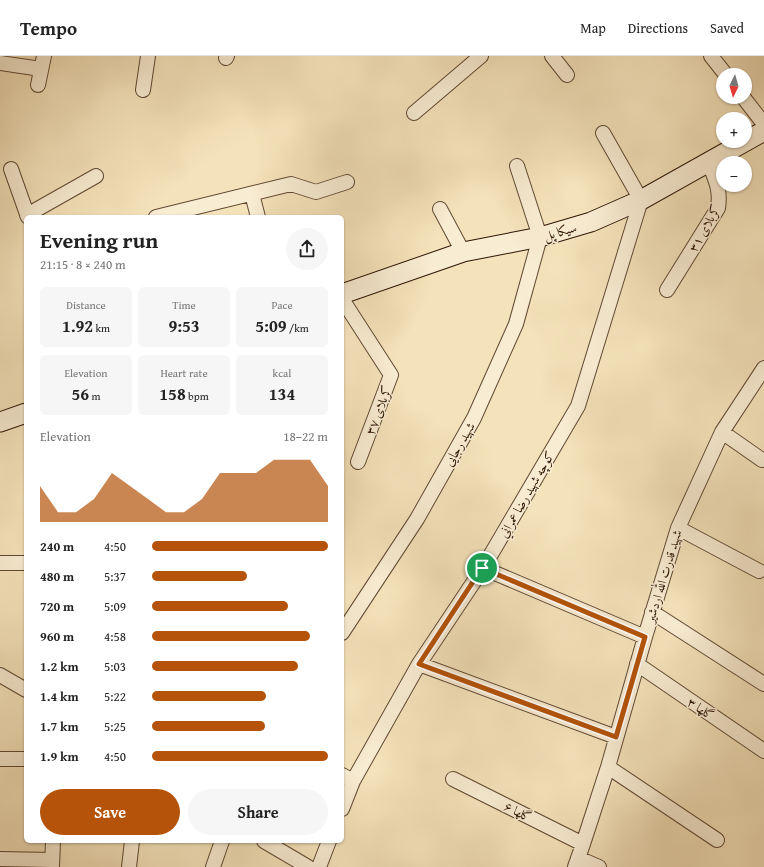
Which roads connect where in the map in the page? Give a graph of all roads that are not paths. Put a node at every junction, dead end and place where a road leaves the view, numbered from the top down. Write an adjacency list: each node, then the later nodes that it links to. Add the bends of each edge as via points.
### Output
1 (148, 56): 10 (street)
2 (481, 56): 12 (street)
3 (552, 56): 8 (street)
4 (711, 56): 7 (street)
5 (0, 63): 6 (street)
6 (43, 63): 9 (street)
7 (720, 68)
8 (567, 75)
9 (38, 85)
10 (143, 90)
11 (748, 104): 13 (street)
12 (414, 113)
13 (764, 124)
14 (764, 131): 16 (street, سیکا پل)
15 (603, 133): 22 (street)
16 (708, 161): 22 (street, سیکا پل); 30 (street, کربلای ۳۱, via 718,185 718,208)
17 (517, 166): 28 (street)
18 (11, 169): 24 (street)
19 (96, 176): 25 (street)
20 (347, 182): 21 (street, via 316,192 291,184)
21 (252, 194): 26 (street); 27 (street)
22 (641, 200): 28 (street, سیکا پل, via 591,222); 42 (street, كوچه شهيد رضا عمراني, via 578,406)
23 (440, 210): 29 (street)
24 (28, 215)
25 (30, 215)
26 (164, 215)
27 (257, 215)
28 (540, 237): 29 (street, سیکا پل); 45 (street, شهید رجایی, via 516,324 474,418 417,519)
29 (462, 252): 31 (street, سیکا پل)
30 (667, 290)
31 (344, 293)
32 (344, 302): 38 (street, کربلای ۳۷, via 391,376)
33 (764, 368): 36 (street, شهید قدرت الله اردشیر)
34 (24, 414): 35 (street)
35 (0, 422)
36 (722, 432): 37 (street); 39 (street, شهید قدرت الله اردشیر)
37 (762, 460)
38 (358, 462)
39 (678, 528): 43 (street); 44 (street, شهید قدرت الله اردشیر)
40 (0, 563): 41 (street)
41 (24, 563)
42 (482, 568): 46 (street); 47 (street, كوچه شهيد رضا عمراني)
43 (759, 572)
44 (652, 612): 46 (street, شهید قدرت الله اردشیر); 50 (street)
45 (344, 631)
46 (645, 637): 48 (street, شهید قدرت الله اردشیر)
47 (419, 664): 52 (street); 57 (street, كوچه شهيد رضا عمراني)
48 (637, 664): 52 (street, شهید قدرت الله اردشیر); 53 (street, گلها ۳)
49 (0, 675): 51 (street)
50 (764, 684)
51 (24, 689)
52 (616, 737): 56 (street, شهید قدرت الله اردشیر)
53 (764, 751)
54 (0, 759): 55 (street)
55 (24, 759)
56 (608, 767): 60 (street); 66 (street, شهید قدرت الله اردشیر)
57 (348, 778): 59 (street, كوچه شهيد رضا عمراني)
58 (453, 779): 66 (street, گلها ۶)
59 (344, 799)
60 (717, 840)
61 (53, 843): 69 (street)
62 (132, 843): 70 (street)
63 (221, 843): 71 (street)
64 (267, 843): 72 (street)
65 (329, 843): 73 (street)
66 (584, 844): 68 (street, شهید قدرت الله اردشیر)
67 (0, 859): 69 (street)
68 (576, 863): 74 (street)
69 (52, 864)
70 (129, 867)
71 (213, 867)
72 (308, 867)
73 (319, 867)
74 (599, 867)

